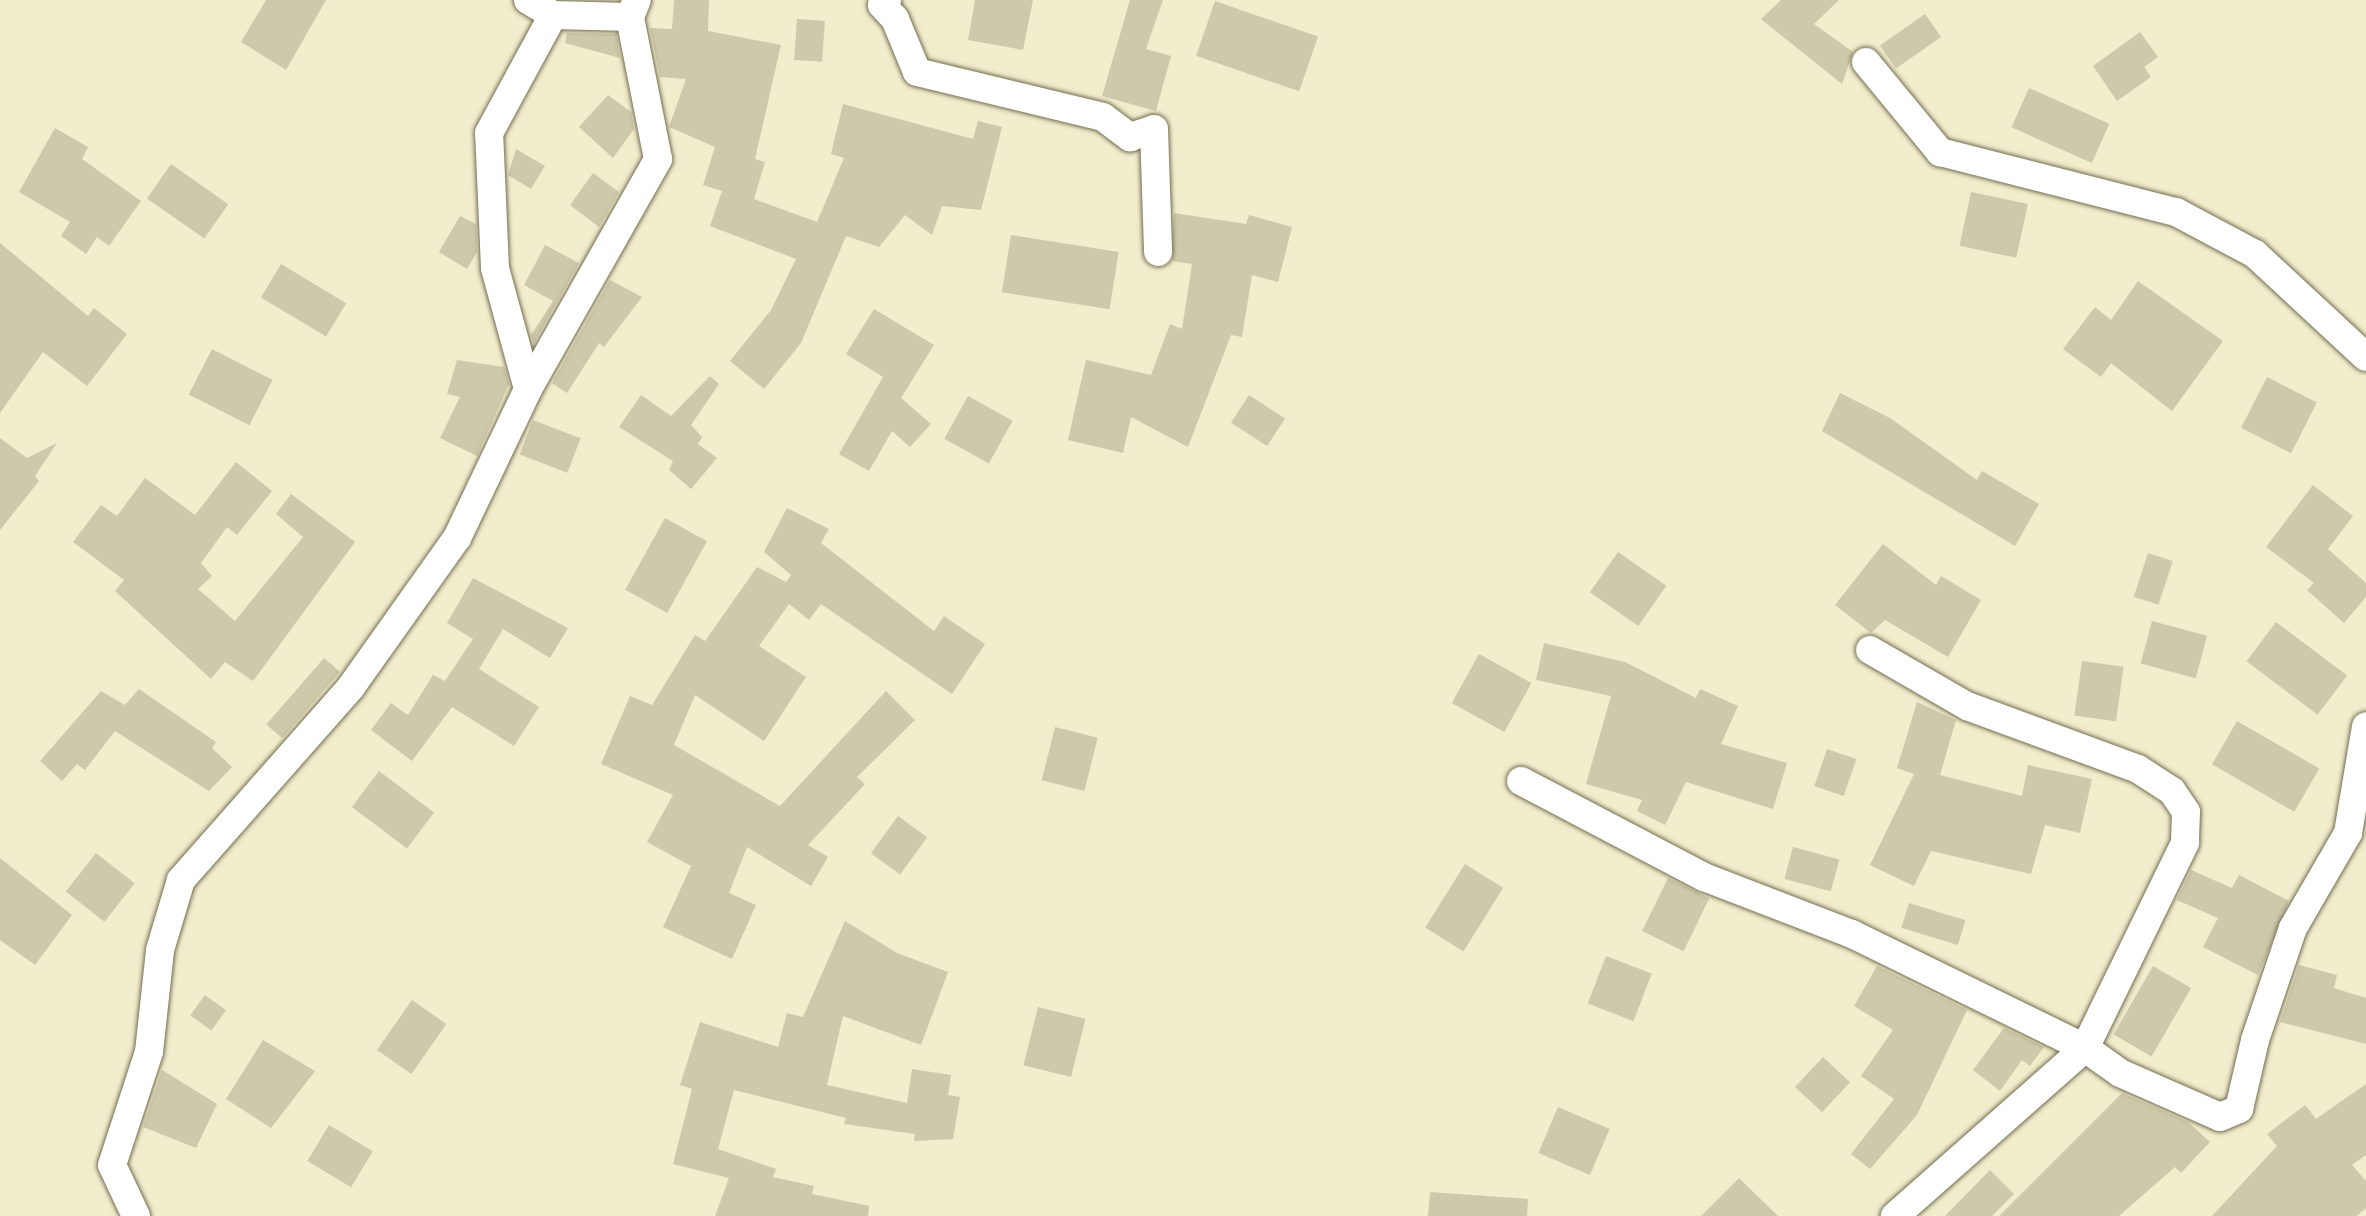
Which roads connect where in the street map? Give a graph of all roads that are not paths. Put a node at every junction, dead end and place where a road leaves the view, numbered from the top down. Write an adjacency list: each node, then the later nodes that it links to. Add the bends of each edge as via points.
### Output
1 (528, 0): 4 (street)
2 (887, 0): 6 (street, via 882,5 895,19 917,72 1102,117 1130,137 1154,129)
3 (634, 8): 4 (street); 8 (street, via 658,159)
4 (553, 15): 8 (street, via 489,133 495,268)
5 (1866, 62): 7 (street, via 1940,152 2176,212 2255,254)
6 (1158, 252)
7 (2366, 358)
8 (528, 389): 13 (street, via 436,568 352,687 181,880 160,950 149,1052 112,1165)
9 (1870, 650): 12 (street, via 1968,706 2138,769 2172,791 2186,812 2185,843)
10 (2366, 727): 12 (street, via 2348,834 2293,928 2254,1040 2240,1110 2220,1117 2120,1073)
11 (1521, 781): 12 (street, via 1704,877 1852,934)
12 (2085, 1048): 14 (street)
13 (136, 1216)
14 (1895, 1216)

